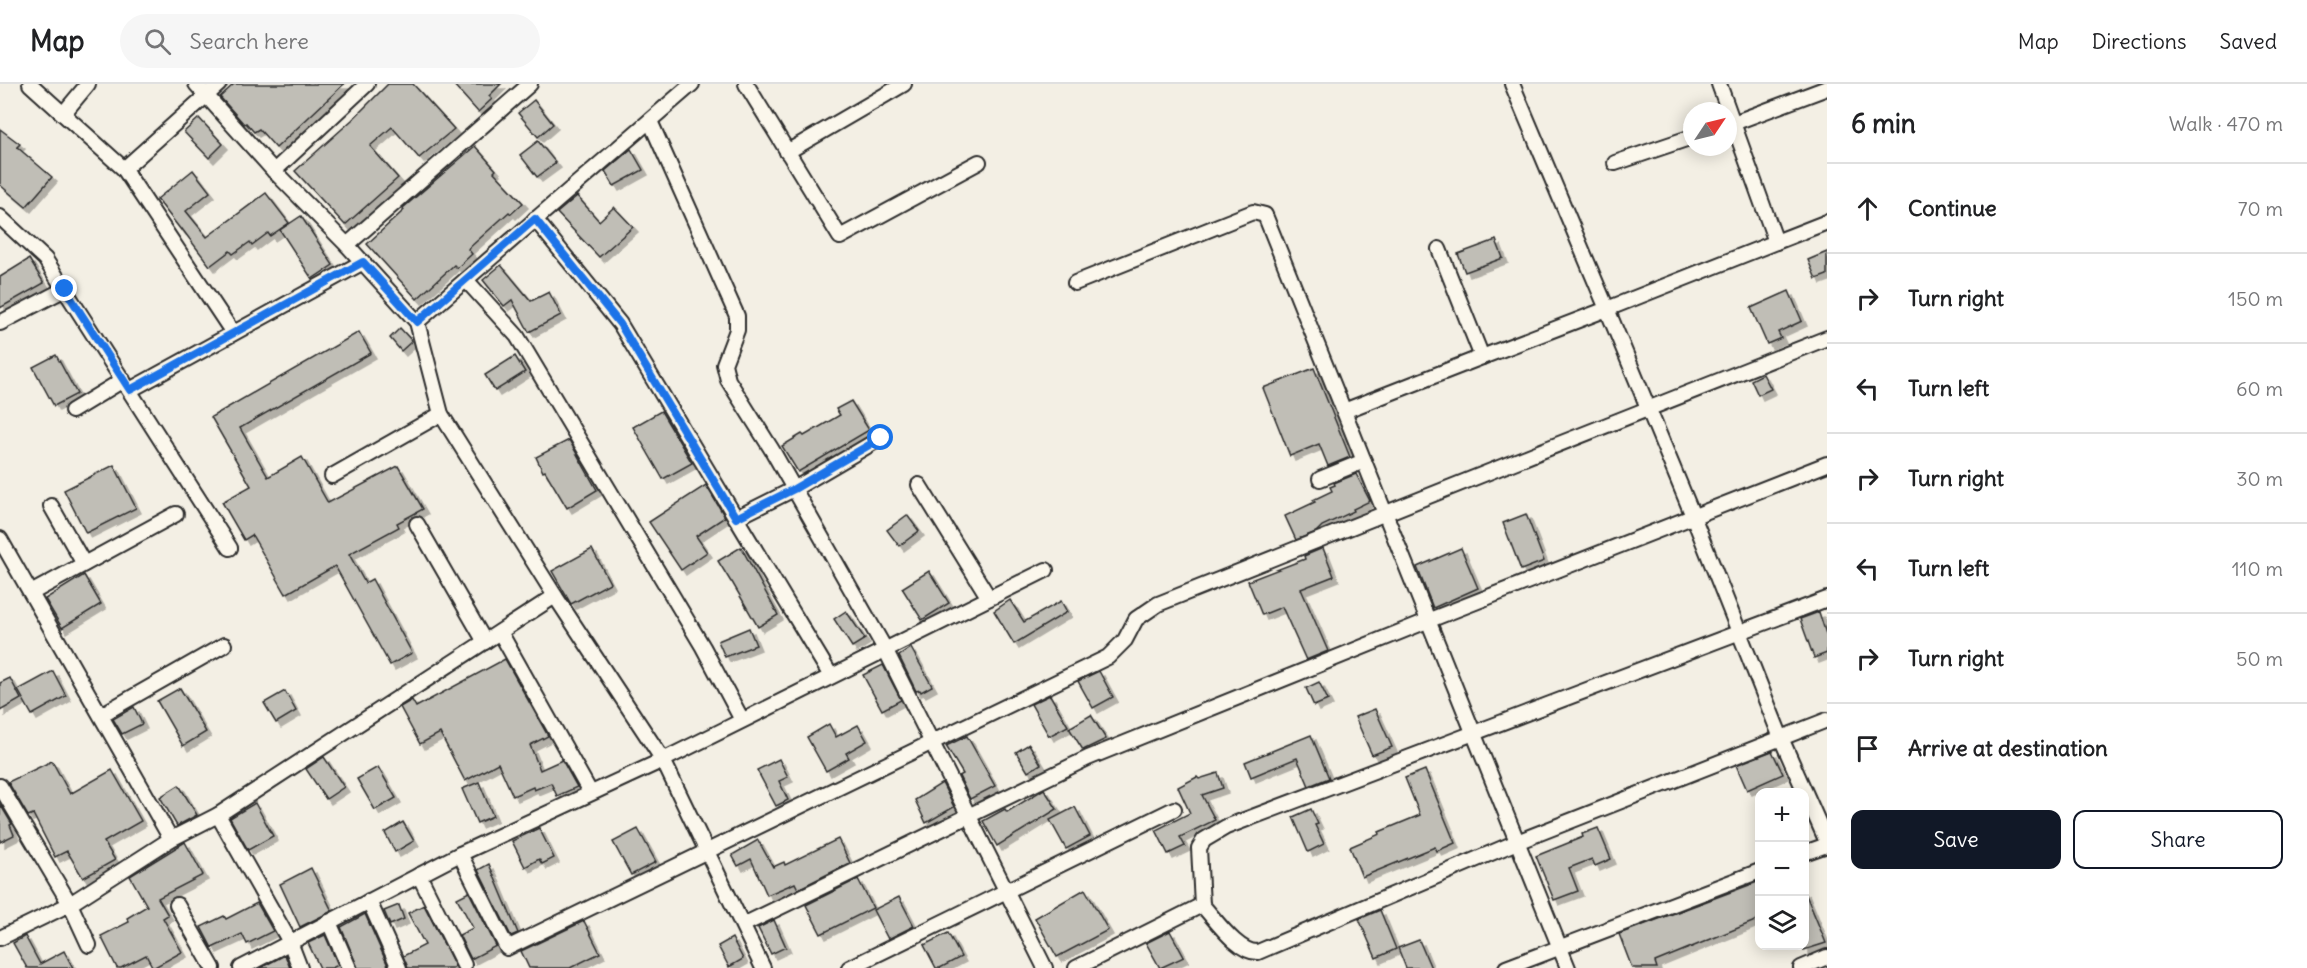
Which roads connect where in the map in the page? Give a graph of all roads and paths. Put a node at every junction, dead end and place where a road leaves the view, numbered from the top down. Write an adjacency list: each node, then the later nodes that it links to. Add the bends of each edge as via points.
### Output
1 (30, 84): 15 (street)
2 (88, 84): 15 (street)
3 (196, 84): 13 (street)
4 (219, 84): 13 (street)
5 (368, 84): 24 (street)
6 (530, 84): 29 (street)
7 (692, 84): 16 (street)
8 (746, 84): 20 (street)
9 (904, 84): 20 (street)
10 (1512, 84): 35 (street)
11 (1719, 84): 14 (street)
12 (1827, 88): 17 (street)
13 (208, 95): 23 (street); 24 (street)
14 (1724, 102)
15 (63, 114): 23 (street)
16 (650, 121): 26 (street); 52 (street, via 737,316 737,330 724,364 728,380)
17 (1737, 121)
18 (1683, 140): 22 (street)
19 (1737, 142): 28 (street)
20 (787, 152): 21 (street, via 840,237)
21 (979, 162)
22 (1615, 164)
23 (124, 170): 38 (street)
24 (274, 171): 29 (street)
25 (0, 217): 34 (street, via 45,259)
26 (535, 219): 32 (street); 57 (street, via 620,324)
27 (1827, 222): 28 (street)
28 (1776, 242): 35 (street)
29 (347, 245): 31 (street)
30 (1439, 249): 40 (street)
31 (363, 262): 36 (street); 38 (street)
32 (466, 280): 36 (street); 75 (street, via 517,336 703,646)
33 (1075, 282): 44 (street, via 1253,212 1265,215)
34 (65, 289): 37 (street); 41 (street)
35 (1607, 309): 40 (street); 42 (street)
36 (417, 322): 45 (street)
37 (0, 323)
38 (233, 333): 41 (street)
39 (1827, 338): 42 (street)
40 (1482, 357): 44 (street)
41 (126, 385): 43 (street); 60 (street)
42 (1647, 408): 55 (street); 56 (street)
43 (72, 411)
44 (1344, 411): 47 (street)
45 (441, 414): 49 (street); 64 (street)
46 (881, 438): 52 (street)
47 (1364, 461): 50 (street); 55 (street)
48 (1827, 464): 56 (street)
49 (332, 476)
50 (1320, 479)
51 (919, 484): 65 (street)
52 (794, 489): 57 (street); 72 (street)
53 (51, 506): 61 (street)
54 (176, 513): 61 (street)
55 (1385, 515): 67 (street); 79 (street, via 1158,604 1136,619 1125,640 1108,657)
56 (1693, 516): 67 (street); 69 (street)
57 (736, 518): 73 (street)
58 (417, 524): 70 (street)
59 (0, 539): 63 (street)
60 (230, 548)
61 (84, 564): 63 (street)
62 (1046, 570): 65 (street)
63 (31, 593): 74 (street)
64 (555, 597): 68 (street); 80 (street)
65 (989, 598): 72 (street)
66 (1827, 598): 69 (street)
67 (1427, 621): 77 (street); 85 (street, via 1088,758)
68 (500, 632): 70 (street); 82 (street)
69 (1738, 632): 77 (street); 78 (street)
70 (485, 642): 84 (street)
71 (224, 645): 74 (street)
72 (885, 649): 73 (street); 79 (street)
73 (831, 676): 75 (street)
74 (100, 715): 86 (street)
75 (742, 720): 80 (street)
76 (1827, 720): 78 (street)
77 (1473, 735): 87 (street); 98 (street, via 1210,836 1198,848)
78 (1781, 738): 87 (street); 88 (street)
79 (931, 741): 85 (street); 89 (street)
80 (663, 760): 82 (street); 89 (street)
81 (0, 786): 96 (street)
82 (590, 792): 91 (street)
83 (1174, 809): 94 (street)
84 (218, 815): 86 (street); 102 (street)
85 (970, 816): 94 (street); 100 (street)
86 (171, 839): 96 (street)
87 (1516, 842): 98 (street, via 1258,952 1241,947); 104 (street)
88 (1827, 844): 90 (street)
89 (707, 851): 91 (street, via 507,948); 100 (street)
90 (1809, 852)
91 (460, 854): 93 (street)
92 (1755, 873): 104 (street)
93 (419, 875): 95 (street); 106 (street)
94 (1008, 892): 113 (street); 114 (street)
95 (369, 902): 99 (street); 111 (street)
96 (70, 904): 101 (street); 103 (street)
97 (177, 905): 107 (street)
98 (1202, 906): 115 (street)
99 (329, 922): 102 (street); 110 (street)
100 (743, 925): 112 (street)
101 (0, 938)
102 (290, 942): 108 (street); 109 (street)
103 (89, 945)
104 (1559, 948): 116 (street); 117 (street)
105 (1827, 957): 118 (street)
106 (464, 965)
107 (213, 968)
108 (241, 968)
109 (300, 968)
110 (350, 968)
111 (399, 968)
112 (763, 968)
113 (849, 968)
114 (1045, 968)
115 (1076, 968)
116 (1506, 968)
117 (1568, 968)
118 (1801, 968)

